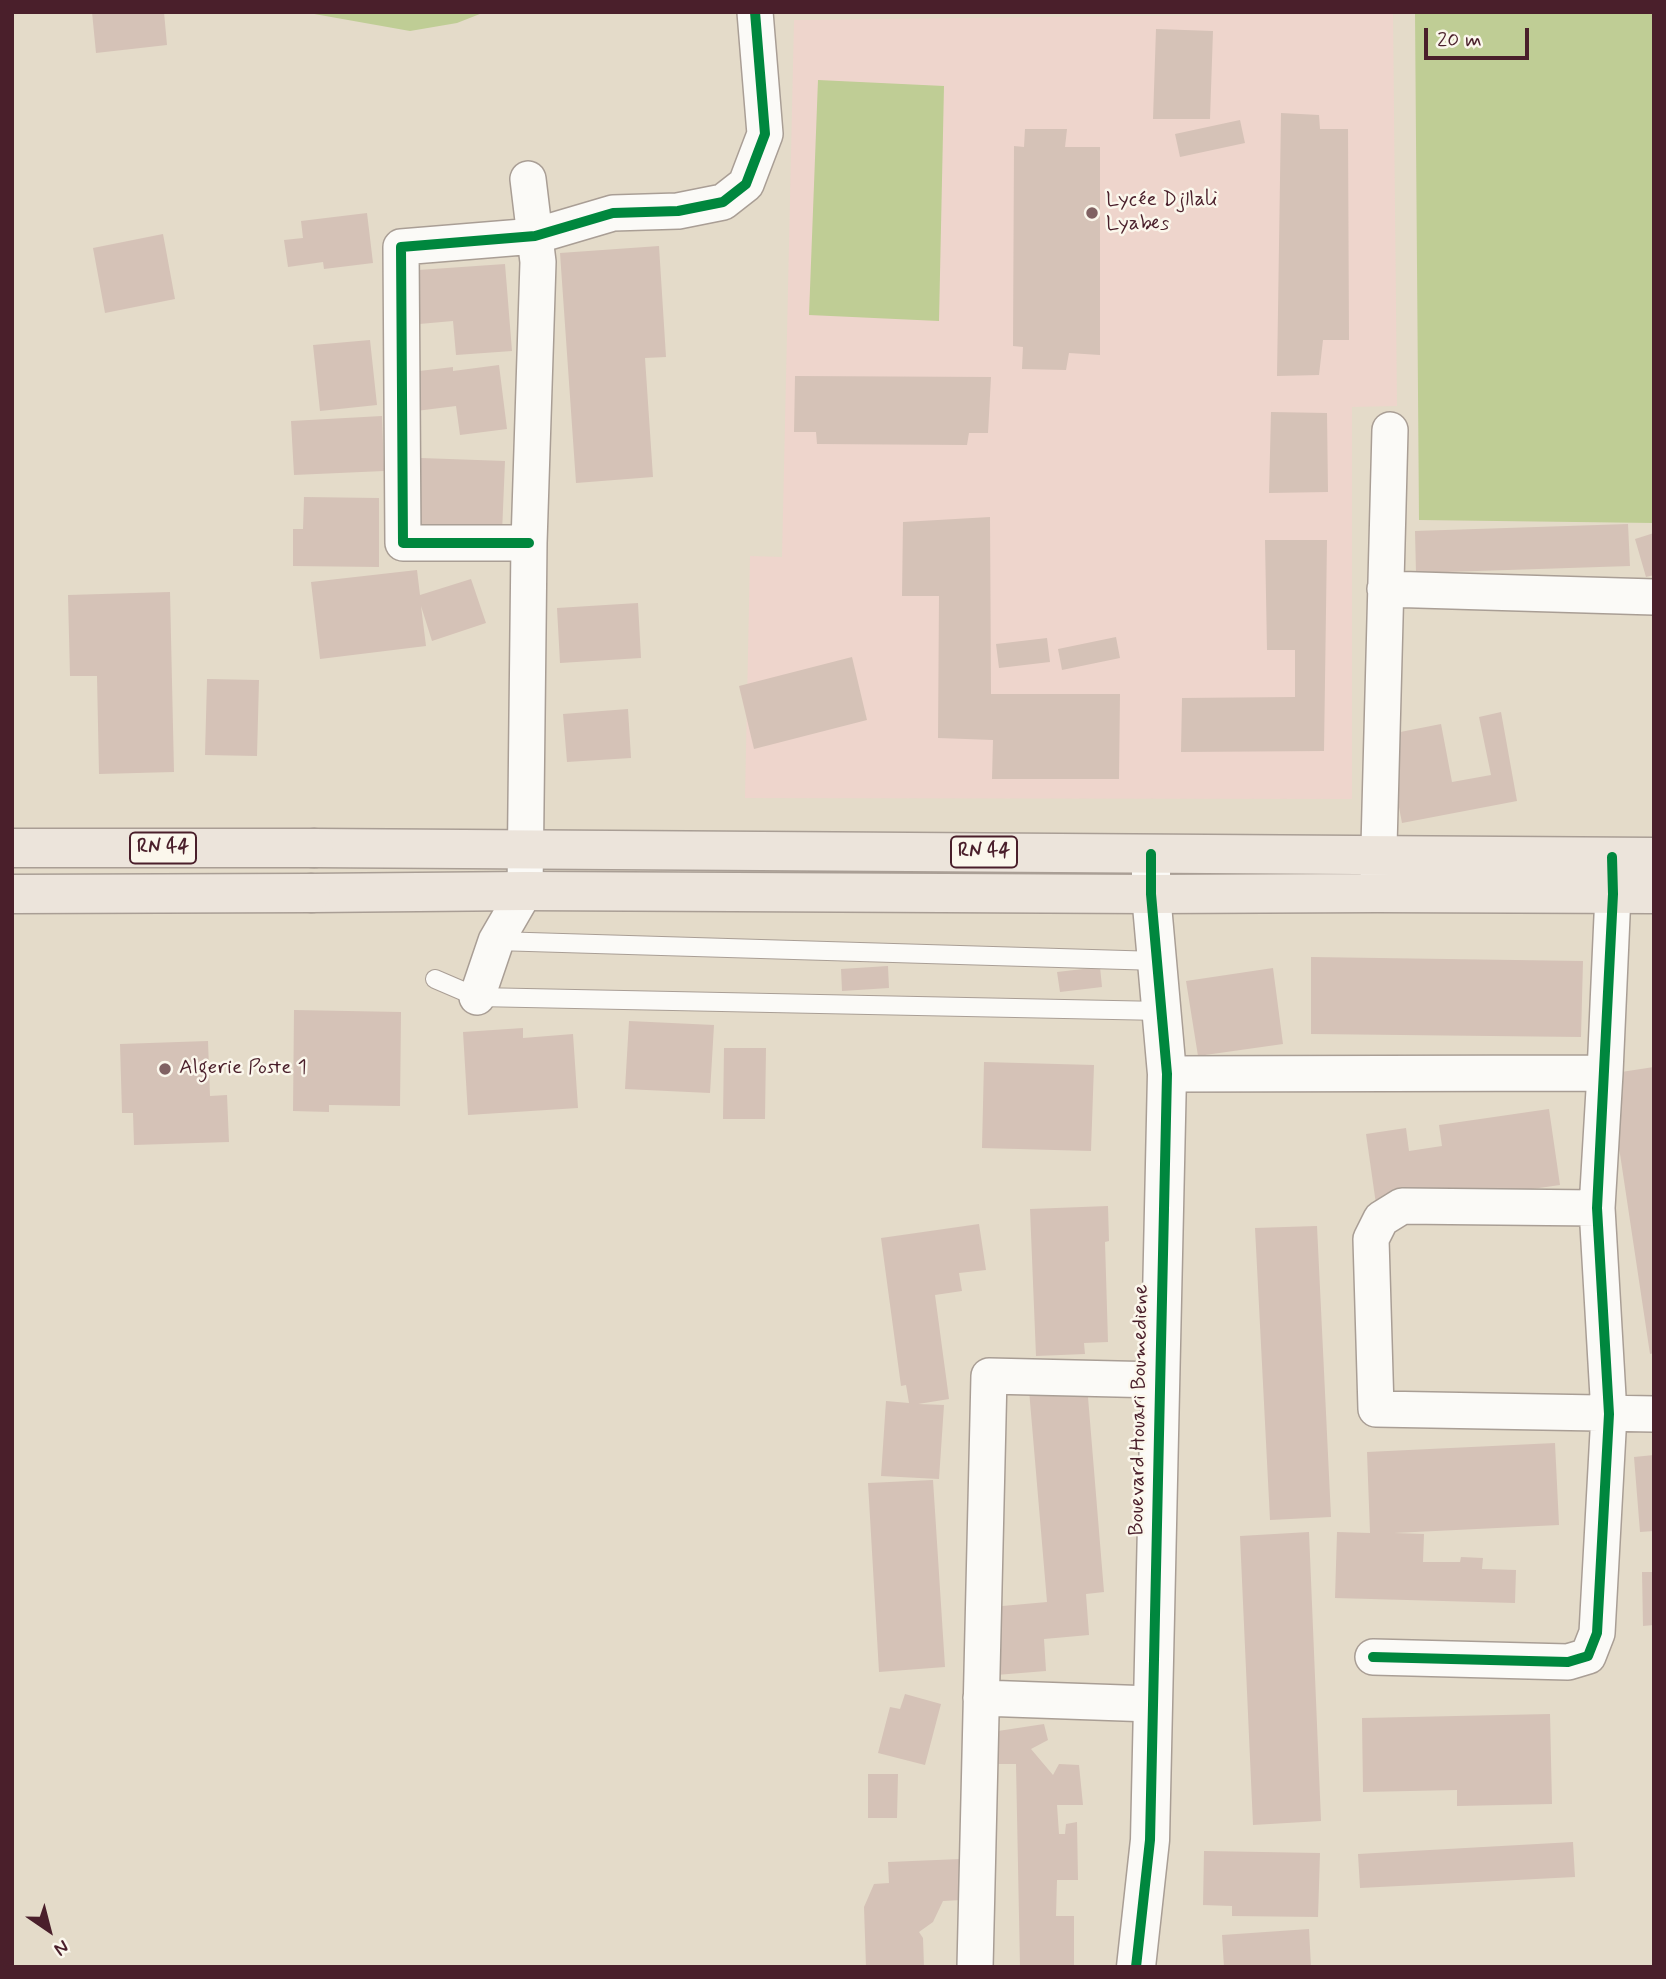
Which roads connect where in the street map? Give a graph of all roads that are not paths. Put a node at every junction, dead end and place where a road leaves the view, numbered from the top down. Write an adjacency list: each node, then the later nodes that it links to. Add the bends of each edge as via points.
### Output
1 (755, 12): 3 (street, via 765,134 746,184 723,202 678,211 613,213)
2 (528, 179): 3 (street)
3 (535, 236): 5 (street, via 538,262); 5 (street, via 401,247 403,543)
4 (1390, 430): 6 (street)
5 (529, 543): 9 (street)
6 (1385, 589): 7 (street); 12 (street)
7 (1654, 597)
8 (12, 848): 9 (main road, RN 44)
9 (525, 849): 10 (main road, RN 44); 14 (street)
10 (1151, 854): 12 (main road, RN 44); 16 (street, Bouevard Houari Boumediene)
11 (1654, 858): 13 (main road, RN 44)
12 (1378, 874): 13 (main road, RN 44); 16 (main road, RN 44)
13 (1612, 876): 17 (main road, RN 44); 23 (street)
14 (525, 891): 15 (main road, RN 44); 16 (main road, RN 44); 18 (street)
15 (12, 894)
16 (1151, 894): 19 (street, Bouevard Houari Boumediene)
17 (1654, 894)
18 (496, 941): 19 (lane); 21 (street)
19 (1158, 961): 22 (street, Bouevard Houari Boumediene)
20 (435, 979): 21 (lane)
21 (477, 997): 22 (lane)
22 (1161, 1011): 24 (street, Bouevard Houari Boumediene)
23 (1605, 1073): 24 (street); 25 (street)
24 (1167, 1074): 26 (street, Bouevard Houari Boumediene)
25 (1597, 1208): 27 (street); 27 (street, via 1402,1206 1381,1219 1371,1239 1376,1409)
26 (1160, 1380): 30 (street, via 989,1376); 31 (street, Bouevard Houari Boumediene)
27 (1609, 1414): 28 (street); 29 (street, via 1597,1633 1588,1656 1568,1662)
28 (1654, 1414)
29 (1373, 1657)
30 (981, 1698): 31 (street); 32 (street)
31 (1153, 1704): 33 (street, Bouevard Houari Boumediene, via 1150,1840)
32 (975, 1967)
33 (1136, 1967)

